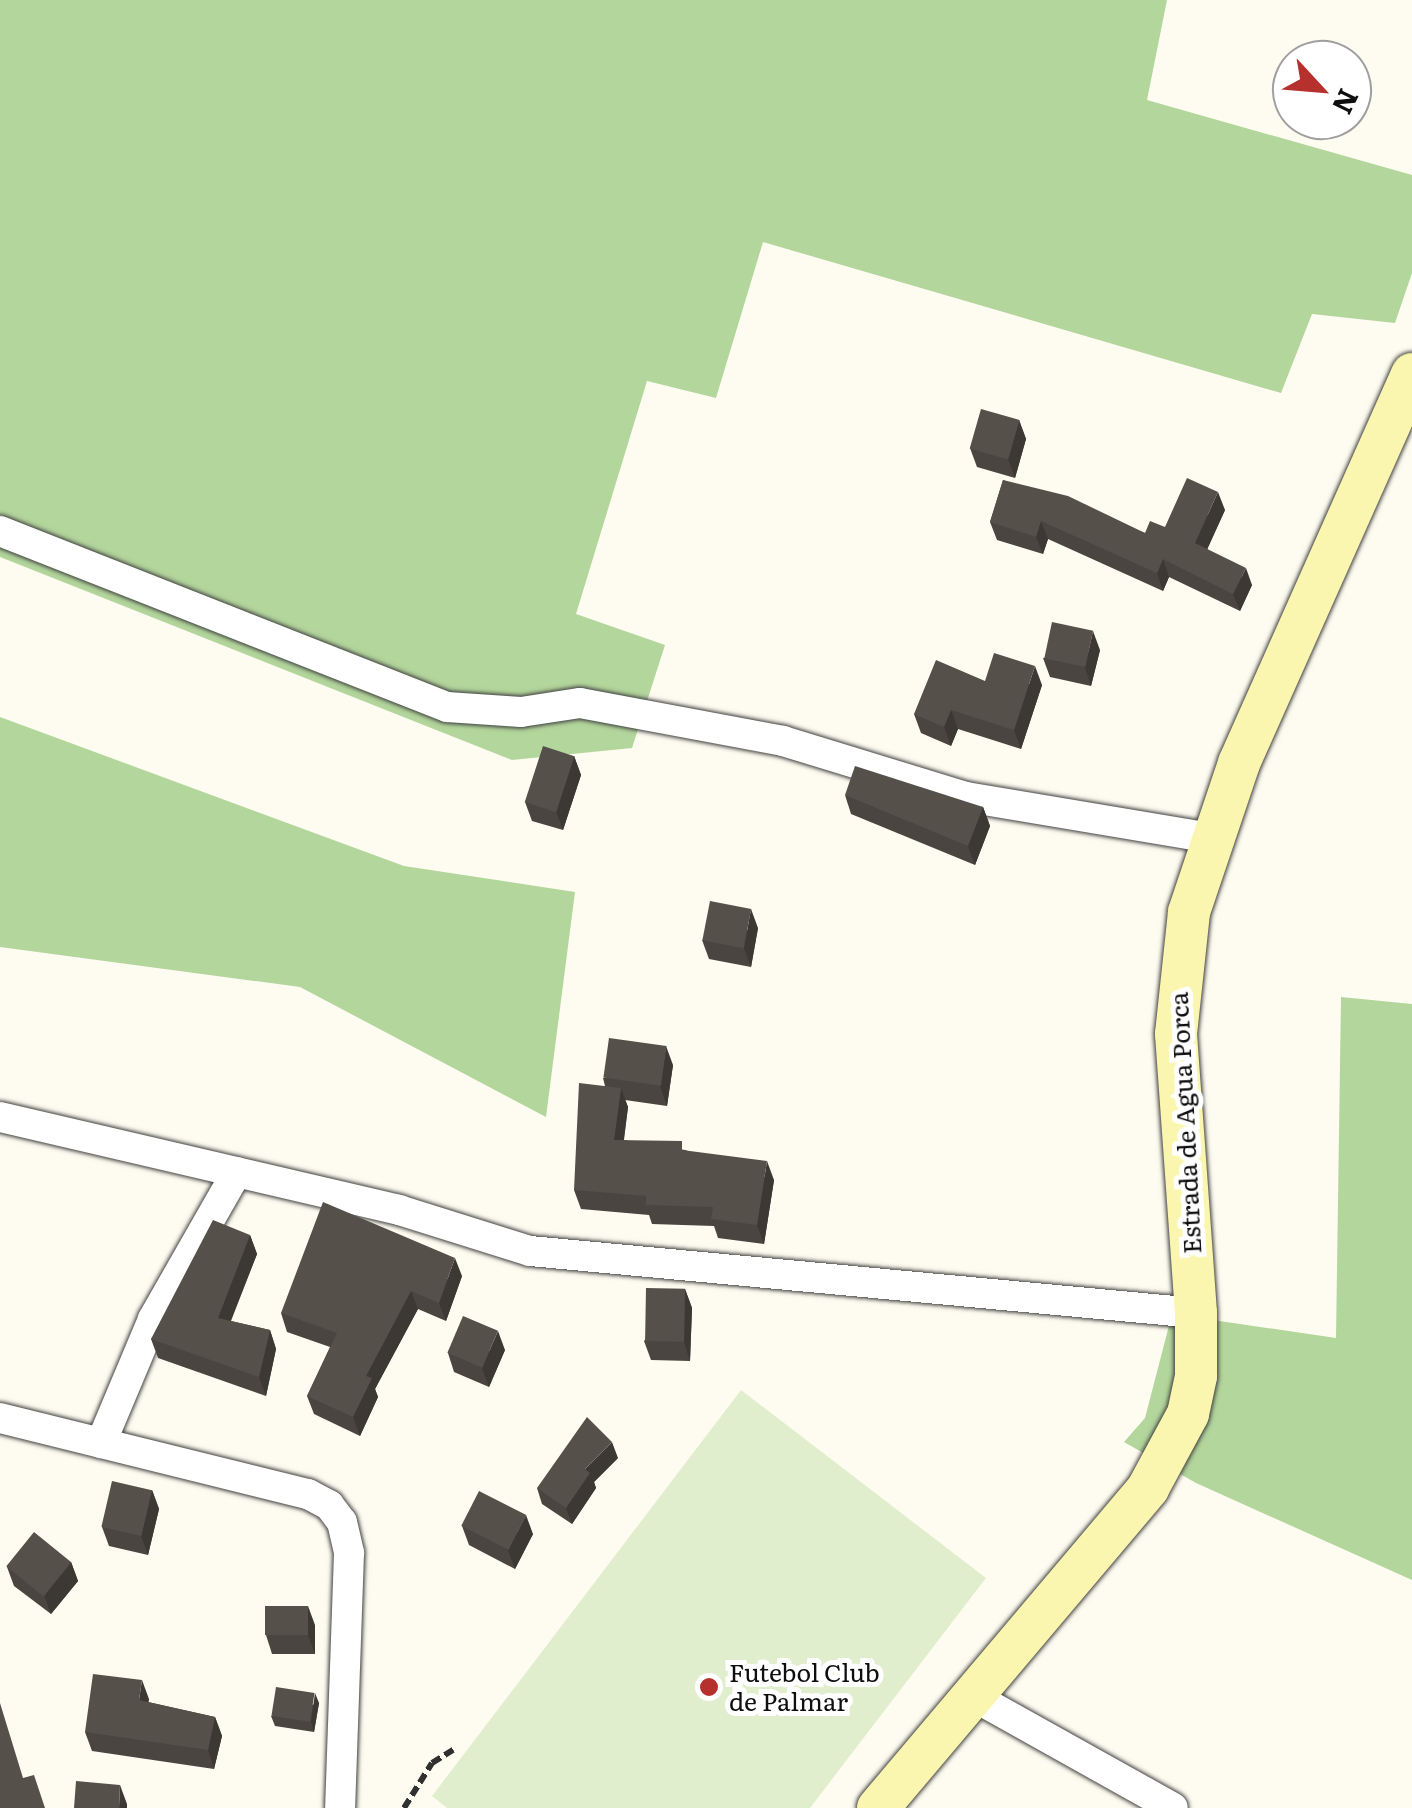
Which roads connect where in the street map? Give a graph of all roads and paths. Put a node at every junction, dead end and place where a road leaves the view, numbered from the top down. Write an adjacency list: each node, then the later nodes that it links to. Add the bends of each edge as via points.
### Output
1 (1412, 374): 3 (main road, Estrada de Agua Porca)
2 (0, 531): 3 (street, via 447,707 520,712 580,703 783,741 966,798)
3 (1210, 838): 6 (main road, Estrada de Agua Porca, via 1188,912 1177,1002)
4 (0, 1117): 5 (street)
5 (236, 1172): 6 (street, via 399,1210 530,1251); 8 (street, via 154,1319)
6 (1196, 1312): 9 (main road, Estrada de Agua Porca, via 1196,1376 1174,1450)
7 (0, 1418): 8 (street)
8 (101, 1443): 11 (street, via 308,1494 329,1504 342,1522 348,1554)
9 (971, 1695): 13 (main road, Estrada de Agua Porca); 14 (street)
10 (453, 1750): 12 (path, via 432,1763)
11 (340, 1808)
12 (404, 1808)
13 (878, 1808)
14 (1173, 1808)

